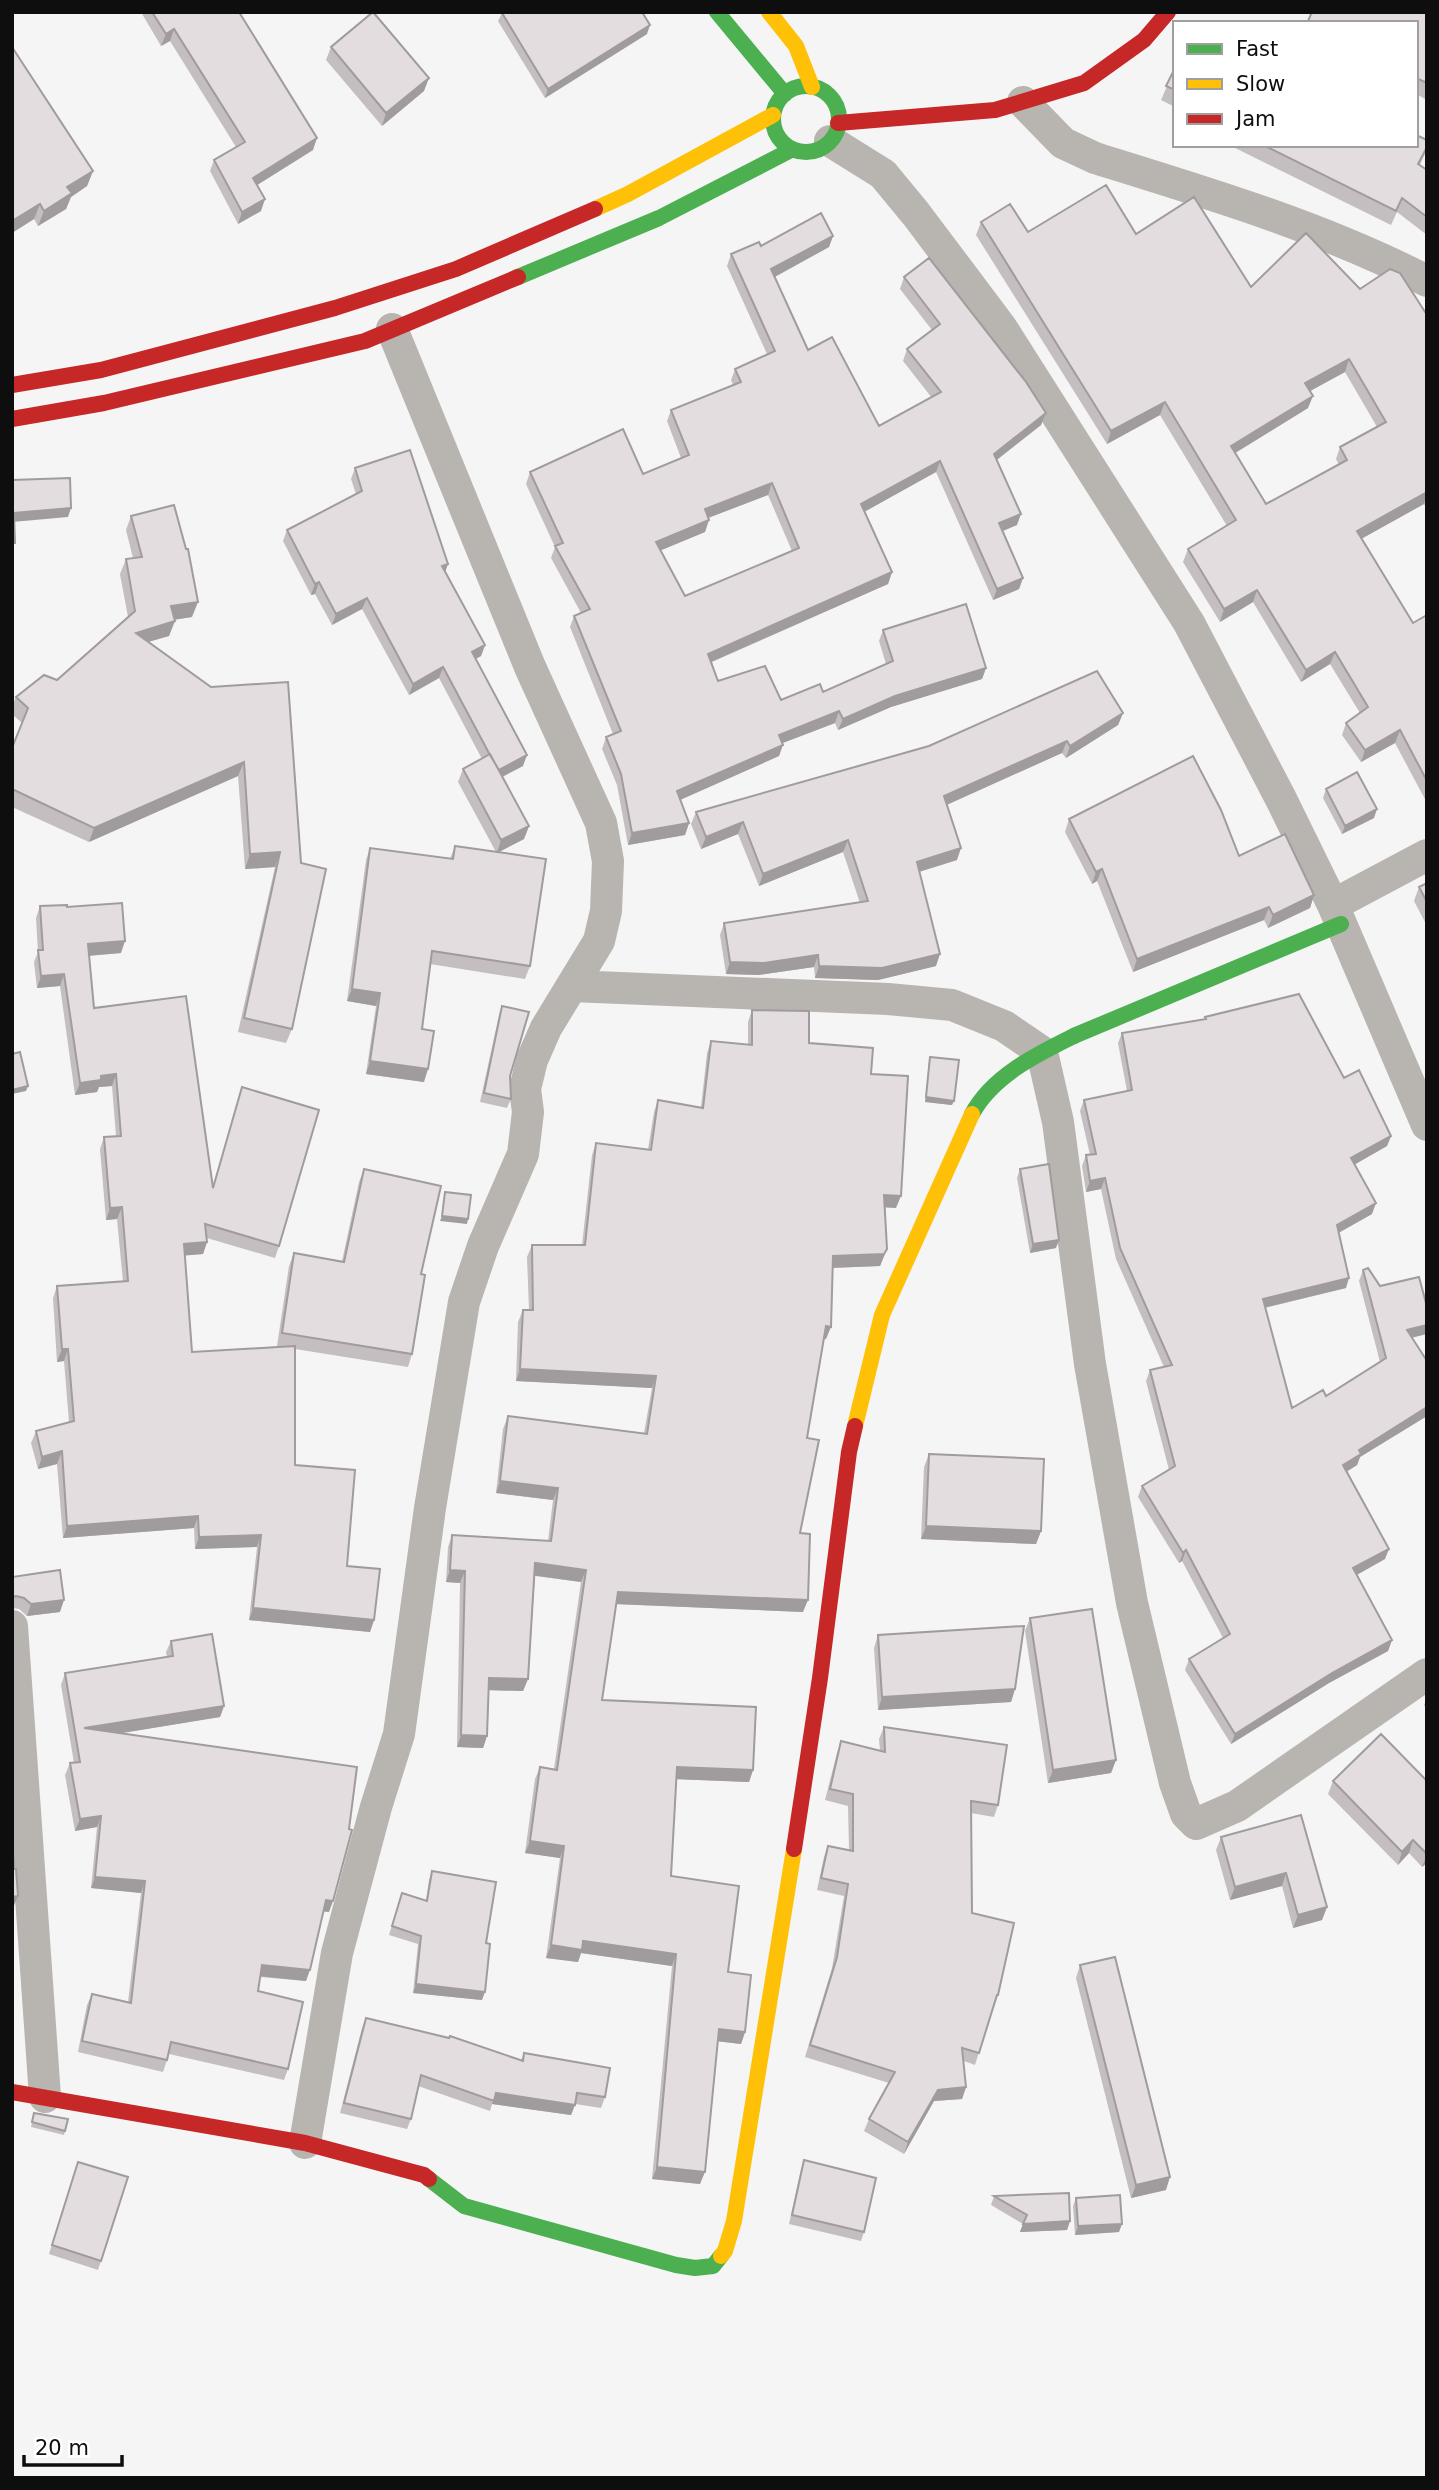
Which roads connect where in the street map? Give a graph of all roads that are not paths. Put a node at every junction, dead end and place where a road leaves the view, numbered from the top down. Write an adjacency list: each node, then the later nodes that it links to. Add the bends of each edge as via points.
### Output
1 (717, 12): 5 (street)
2 (769, 12): 4 (street, via 796,46)
3 (1168, 12): 6 (street, via 1144,40 1084,83)
4 (813, 87): 5 (street, via 797,87); 8 (street, via 835,104)
5 (785, 94): 7 (street)
6 (1023, 102): 8 (street, via 995,110); 10 (street, via 1063,143 1096,158 1302,226)
7 (773, 115): 9 (street, via 781,141); 12 (street, via 628,194 456,269 335,308 114,366)
8 (834, 132): 9 (street, via 813,151); 15 (street, via 883,174 1001,327 1189,623)
9 (793, 149): 11 (street, via 659,218)
10 (1427, 281)
11 (393, 329): 13 (street, via 365,341 130,397); 16 (street, via 530,667 601,823 608,861 606,911 599,941)
12 (12, 385)
13 (12, 419)
14 (1427, 855): 15 (street)
15 (1337, 914): 17 (street); 18 (street)
16 (572, 986): 17 (street, via 952,1005 1004,1026); 23 (street, via 532,1060 523,1154 464,1302 399,1734 337,1953)
17 (1042, 1052): 20 (street, via 1058,1122 1090,1364 1132,1602 1186,1814 1196,1824 1237,1806); 23 (street, via 1002,1077 974,1110 882,1315 867,1370 849,1452 775,1978 725,2251 713,2266 676,2265 483,2213 464,2206 424,2175)
18 (1427, 1125)
19 (12, 1626): 22 (street)
20 (1427, 1674)
21 (12, 2092): 22 (street)
22 (46, 2097): 23 (street)
23 (305, 2143)

